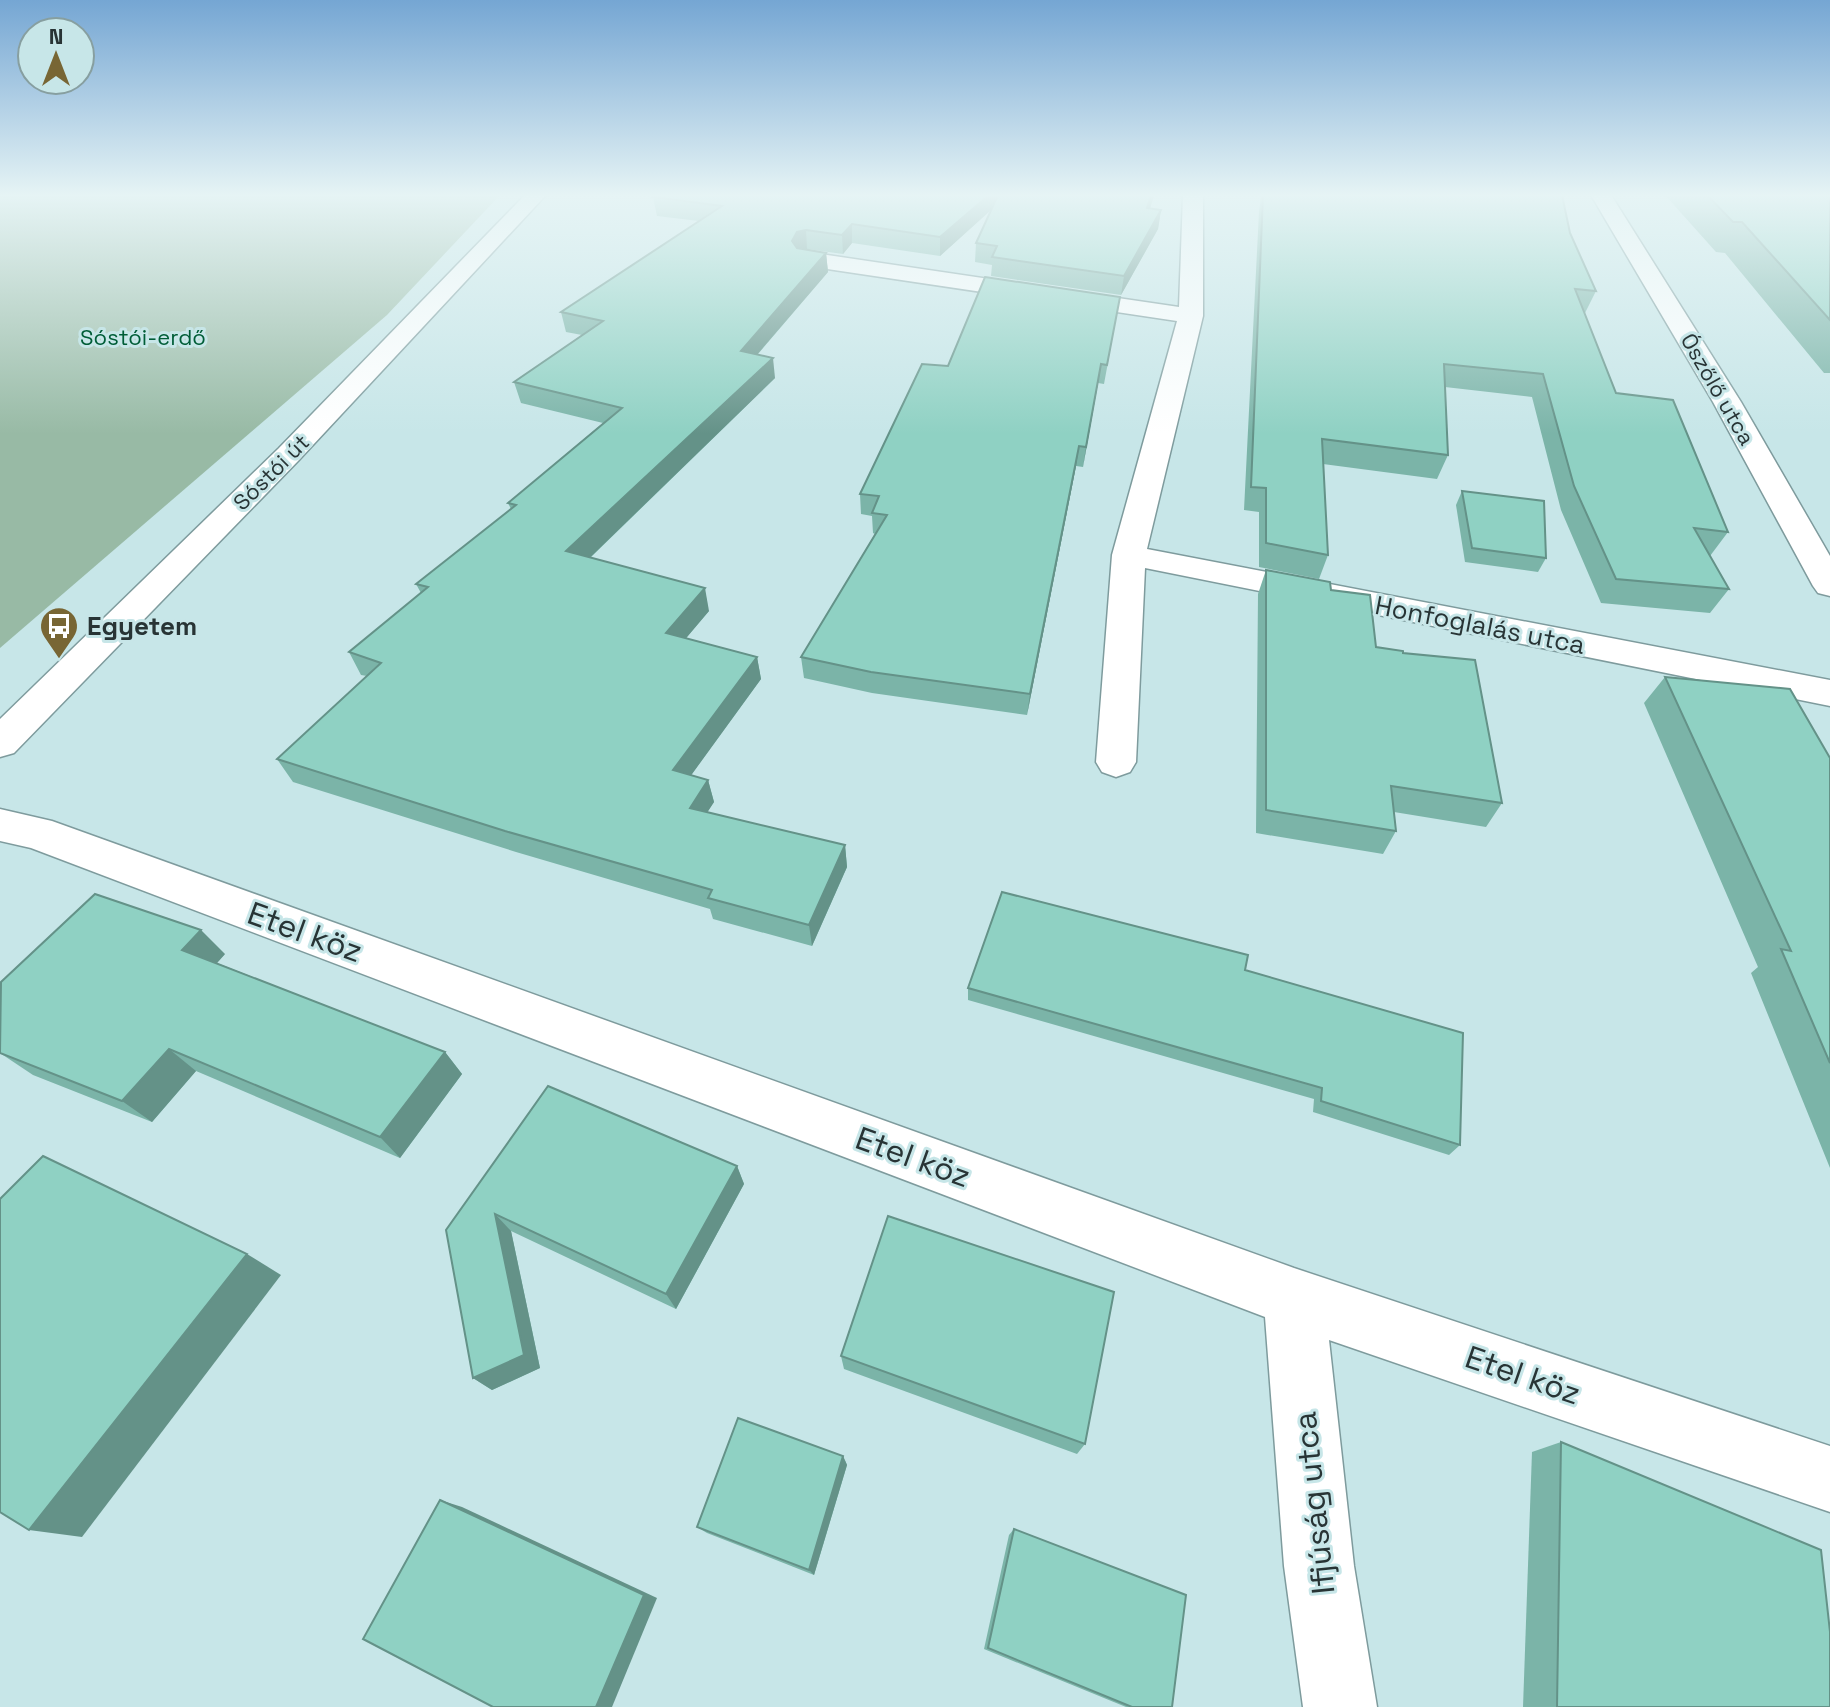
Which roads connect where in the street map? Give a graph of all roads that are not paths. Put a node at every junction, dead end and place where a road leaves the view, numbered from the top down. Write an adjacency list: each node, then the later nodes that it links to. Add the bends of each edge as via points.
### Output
1 (460, 275): 9 (street, Sóstói út)
2 (912, 275): 5 (street)
3 (1192, 275): 5 (street)
4 (1649, 275): 7 (street, Ószőlő utca)
5 (1191, 316): 6 (street)
6 (1129, 555): 8 (street, Honfoglalás utca); 10 (street)
7 (1830, 586)
8 (1830, 693)
9 (0, 743)
10 (1116, 762)
11 (0, 825): 12 (street, Etel köz, via 52,838)
12 (1294, 1298): 13 (street, Etel köz); 14 (street, Ifjúság utca, via 1319,1566)
13 (1830, 1479)
14 (1340, 1707)

